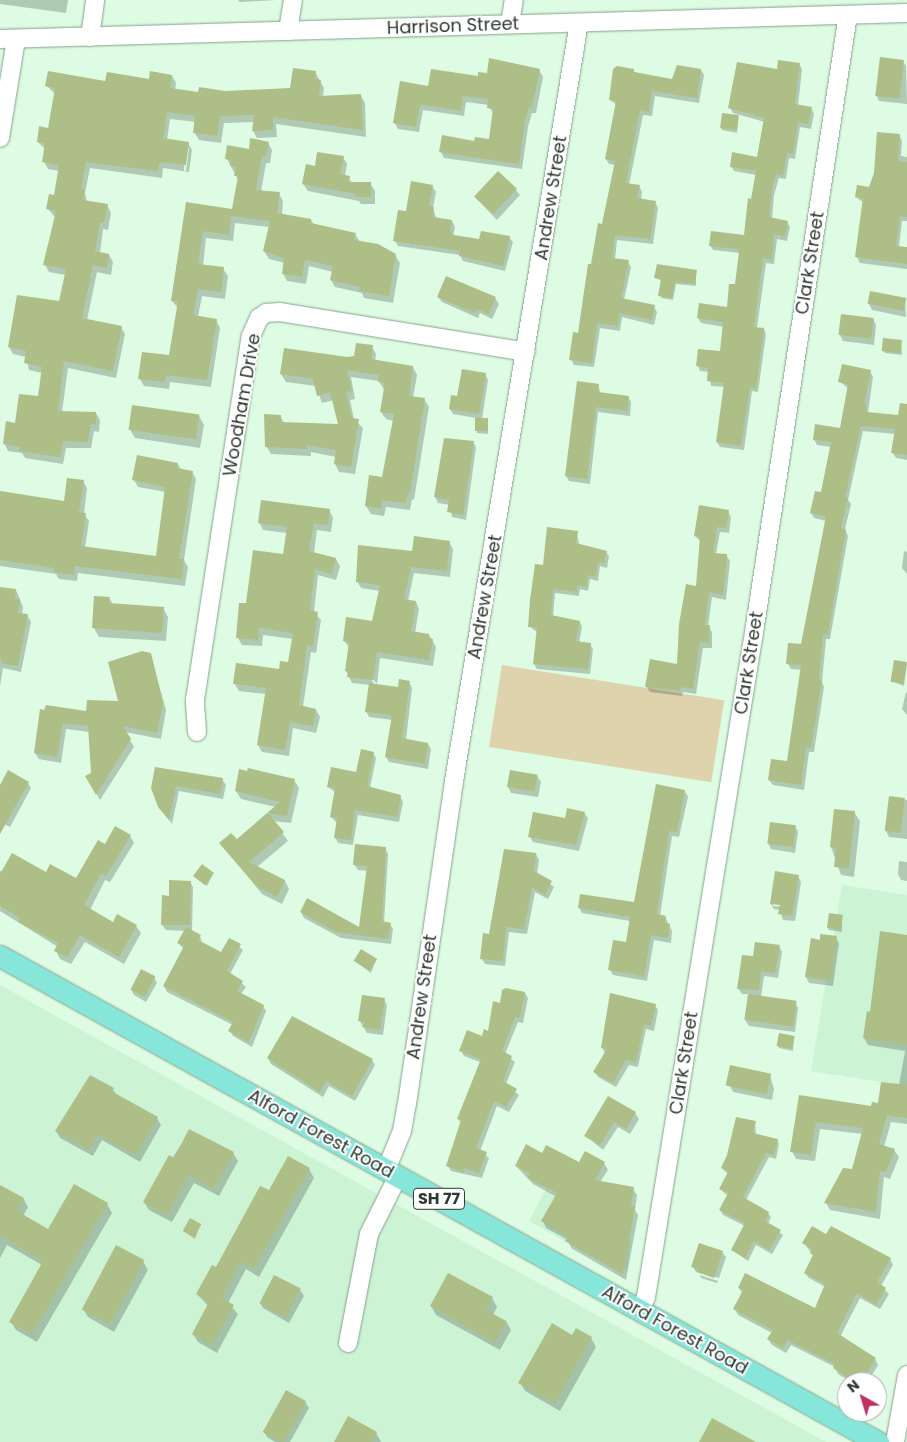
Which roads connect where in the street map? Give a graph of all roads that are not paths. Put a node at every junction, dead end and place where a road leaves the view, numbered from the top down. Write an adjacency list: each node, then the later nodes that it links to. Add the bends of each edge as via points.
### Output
1 (95, 0): 9 (street)
2 (292, 0): 8 (street)
3 (514, 0): 7 (street)
4 (907, 13): 5 (street, Harrison Street)
5 (848, 14): 6 (street, Harrison Street); 16 (street, Clark Street, via 755,626 646,1297)
6 (579, 23): 7 (street, Harrison Street); 12 (street, Andrew Street)
7 (510, 24): 8 (street, Harrison Street)
8 (288, 31): 9 (street, Harrison Street)
9 (90, 37): 10 (street, Harrison Street)
10 (8, 39): 11 (street)
11 (0, 138)
12 (526, 352): 13 (street, Woodham Drive, via 280,312 266,313 259,318 251,336 195,700); 15 (street, Andrew Street, via 454,781 405,1113)
13 (197, 732)
14 (0, 956): 15 (main road, Alford Forest Road / SH 77)
15 (392, 1173): 16 (main road, Alford Forest Road / SH 77); 17 (street, Andrew Street, via 369,1234)
16 (640, 1310): 19 (main road, Alford Forest Road / SH 77)
17 (348, 1343)
18 (907, 1375): 20 (street)
19 (878, 1442)
20 (895, 1442)

